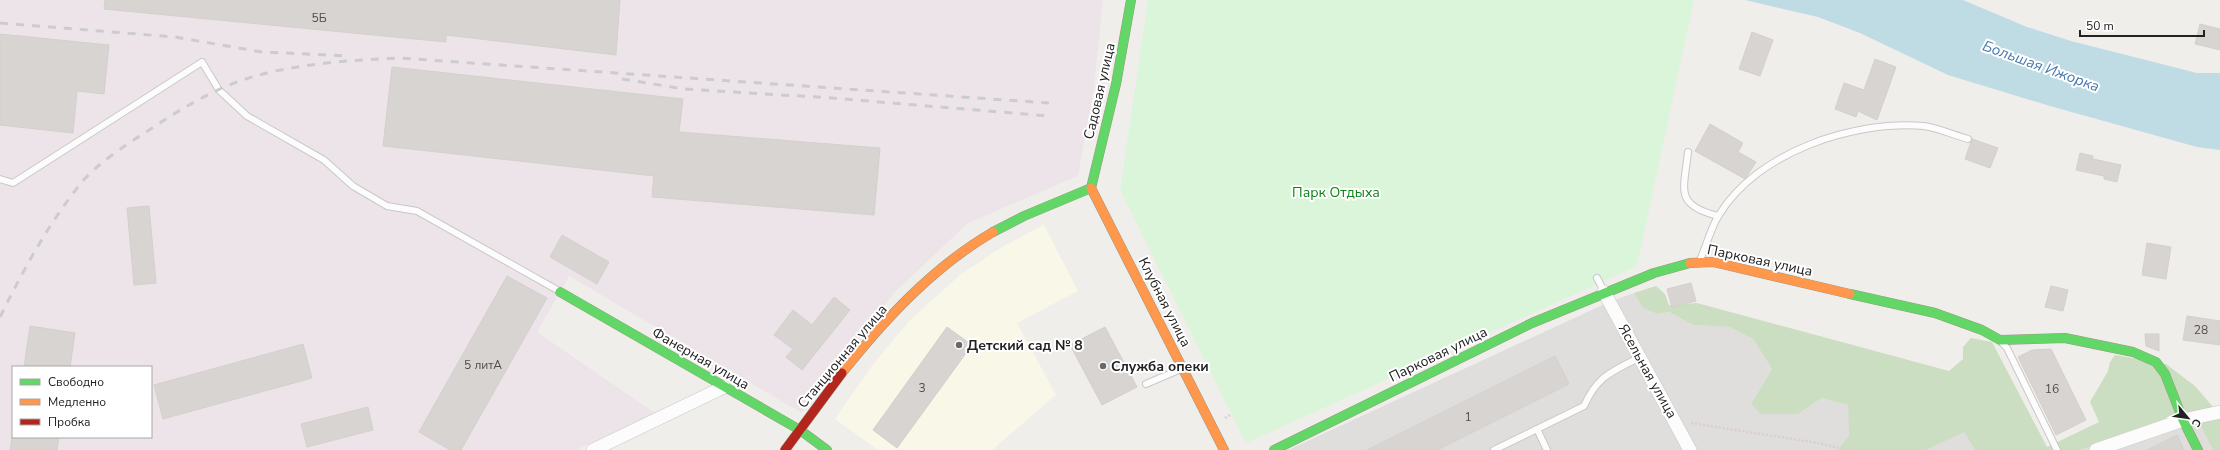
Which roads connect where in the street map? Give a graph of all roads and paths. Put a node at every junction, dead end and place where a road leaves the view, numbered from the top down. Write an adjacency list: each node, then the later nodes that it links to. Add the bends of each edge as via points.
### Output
1 (1131, 0): 5 (street, Садовая улица, via 1116,84)
2 (1968, 139): 6 (lane, via 1926,126 1871,127 1838,134 1764,167)
3 (1688, 152): 6 (lane, via 1684,191 1686,199 1690,206 1699,211)
4 (0, 179): 9 (lane, via 13,183 202,62 219,90 247,116 324,160 353,186 387,206 417,211)
5 (1091, 188): 13 (street, Клубная улица); 20 (street, Станционная улица, via 1015,220 953,260 912,295 873,336)
6 (1718, 216): 7 (lane)
7 (1700, 260): 10 (street, Парковая улица, via 1655,272); 11 (street, Парковая улица, via 1935,313 1982,330)
8 (1597, 278): 10 (lane)
9 (560, 292): 15 (street, Фанерная улица)
10 (1604, 292): 12 (street, Ясельная улица); 25 (street, Парковая улица, via 1552,314 1296,443)
11 (2000, 340): 18 (street, via 2065,338 2133,352 2156,362 2166,374); 30 (lane, via 2007,348)
12 (1640, 358): 17 (street, Ясельная улица); 19 (lane, via 1603,377 1592,389 1584,406)
13 (1183, 368): 14 (lane); 24 (street, Клубная улица)
14 (1146, 384)
15 (724, 387): 20 (street, Фанерная улица); 21 (street)
16 (2220, 412): 18 (street)
17 (1676, 420): 28 (street, Ясельная улица); 29 (path, via 1818,442)
18 (2183, 420): 31 (street); 32 (street)
19 (1538, 429): 26 (lane); 27 (lane)
20 (800, 430): 22 (street, Станционная улица); 23 (street, Фанерная улица)
21 (593, 450)
22 (786, 450)
23 (828, 450)
24 (1224, 450)
25 (1274, 450)
26 (1494, 450)
27 (1547, 450)
28 (1690, 450)
29 (1848, 450)
30 (2057, 450)
31 (2096, 450)
32 (2198, 450)

